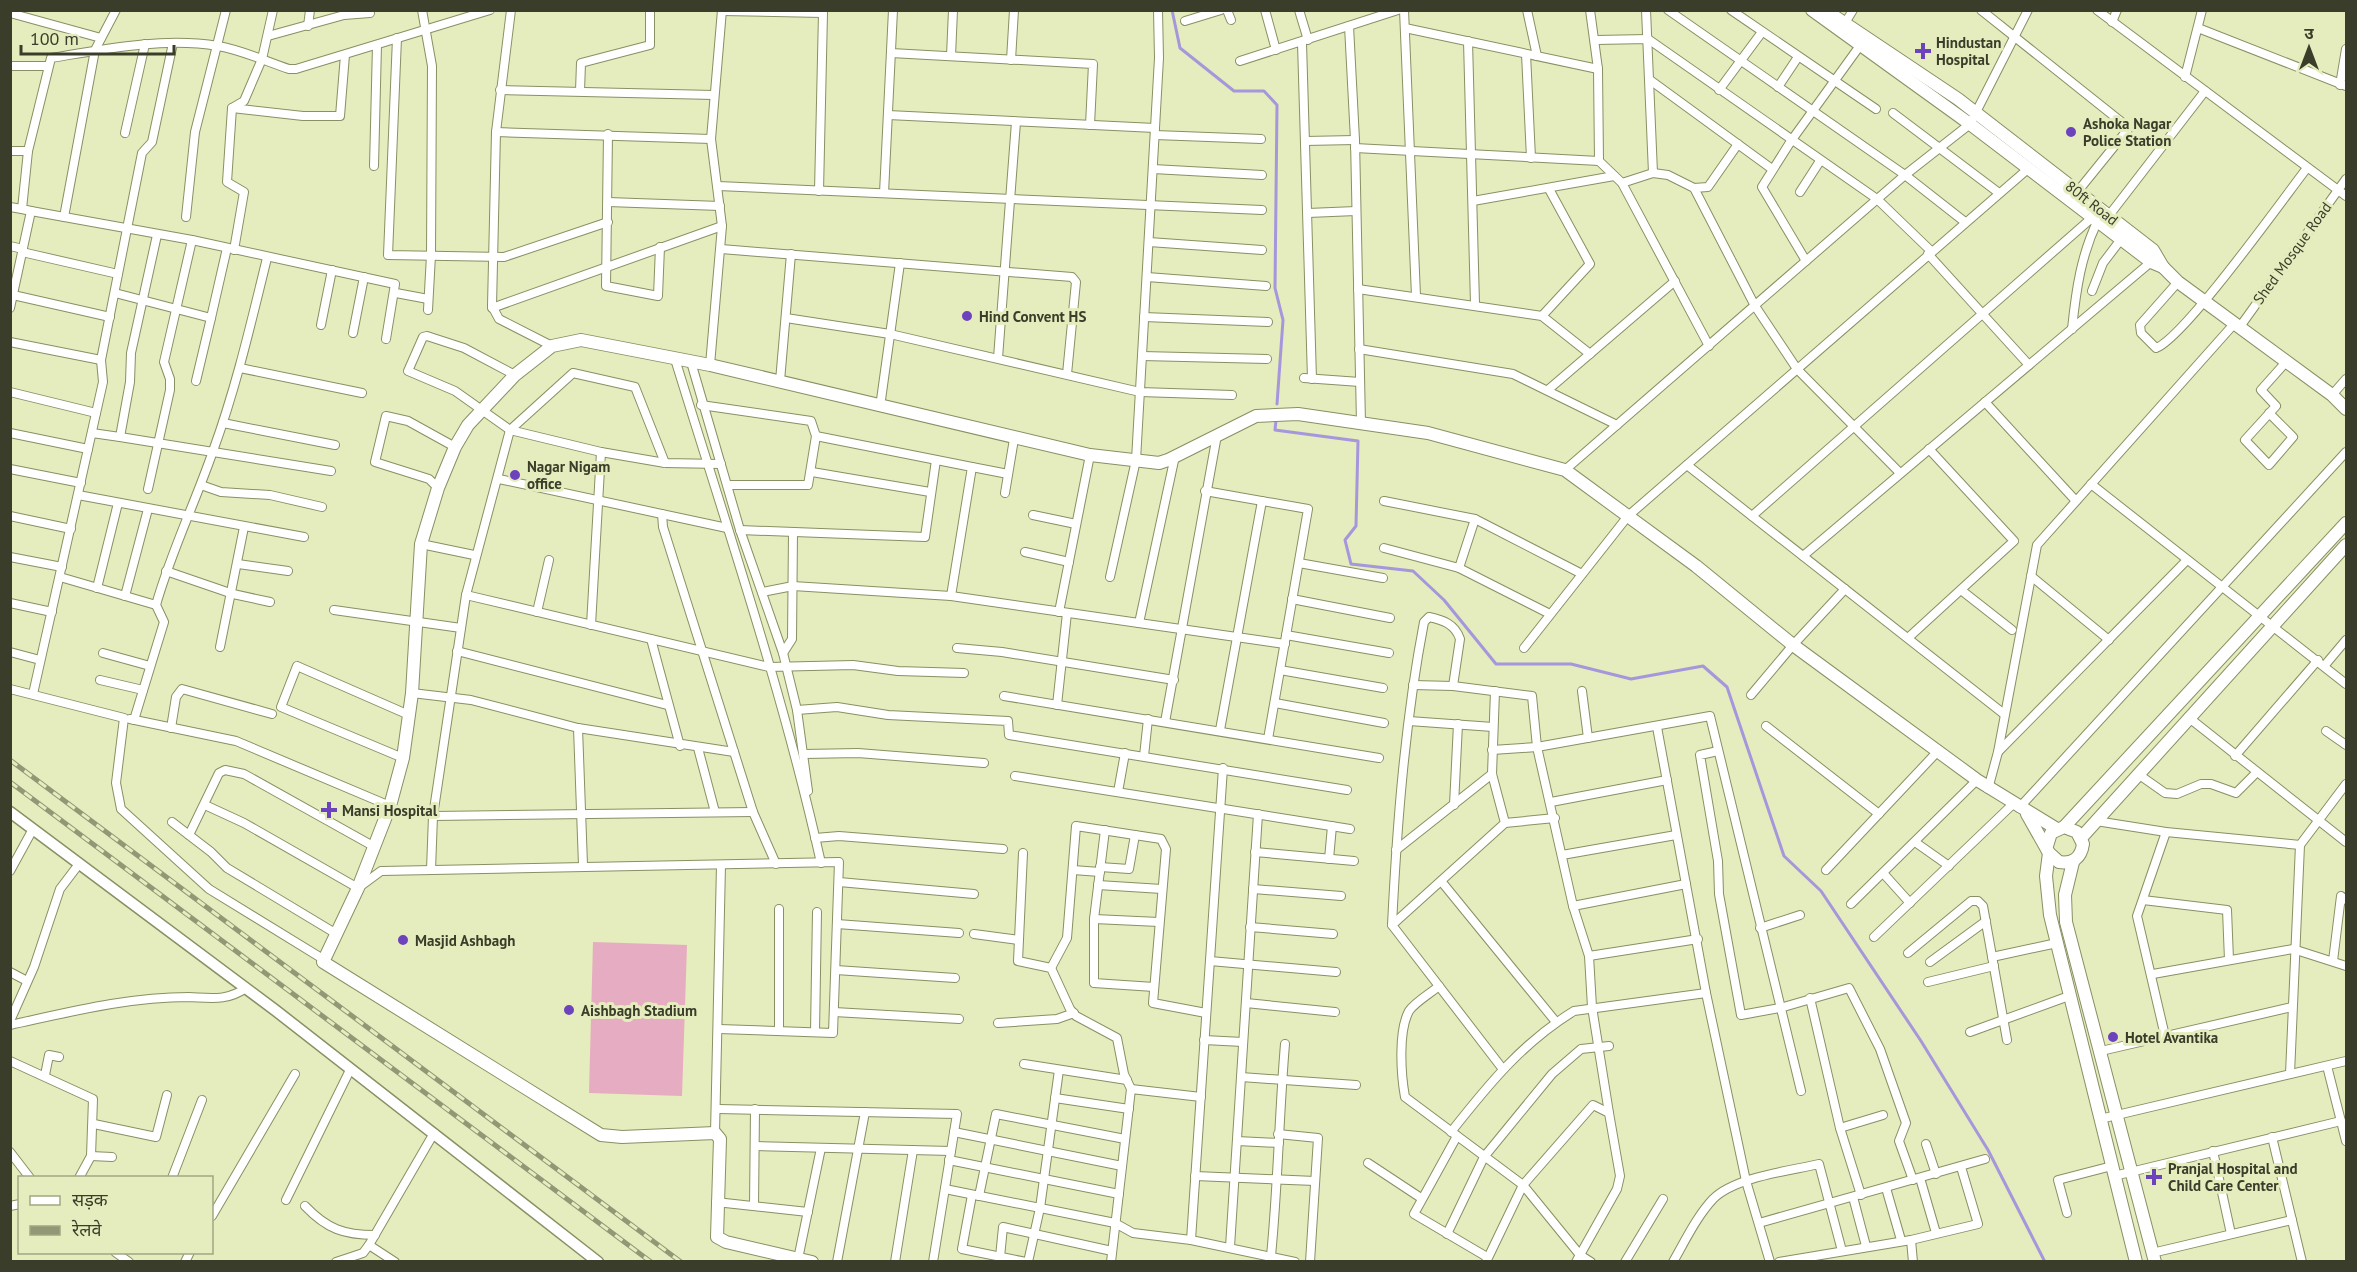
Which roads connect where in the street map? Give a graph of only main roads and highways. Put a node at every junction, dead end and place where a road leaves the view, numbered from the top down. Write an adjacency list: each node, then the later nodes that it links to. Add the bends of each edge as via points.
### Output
1 (1812, 10): 3 (main road, via 1859,47)
2 (1825, 10): 3 (main road, 80ft Road)
3 (1974, 119): 4 (main road, via 2029,168); 4 (main road, 80ft Road, via 2078,191)
4 (2101, 219): 5 (main road, via 2151,262); 5 (main road, 80ft Road, via 2153,250)
5 (2163, 267): 6 (main road, 80ft Road)
6 (2346, 409)
7 (2346, 523): 10 (main road)
8 (2346, 545): 11 (main road)
9 (2019, 808): 10 (main road); 12 (main road); 15 (main road, via 1793,645 1696,566 1565,470 1428,433 1298,414 1256,416 1159,463 1090,455 710,365 581,340 552,346 515,375 483,409 454,447 438,488 421,544 403,758 390,806 358,888 323,959 601,1135 715,1133 720,1139 716,1202 719,1239)
10 (2060, 828): 11 (main road, via 2071,828); 12 (main road, via 2051,833)
11 (2081, 837): 13 (main road, via 2082,851)
12 (2048, 850): 13 (main road, via 2059,862); 16 (main road, via 2050,915)
13 (2073, 862): 14 (main road, via 2065,895 2066,922)
14 (2153, 1257)
15 (812, 1262)
16 (2136, 1262)

